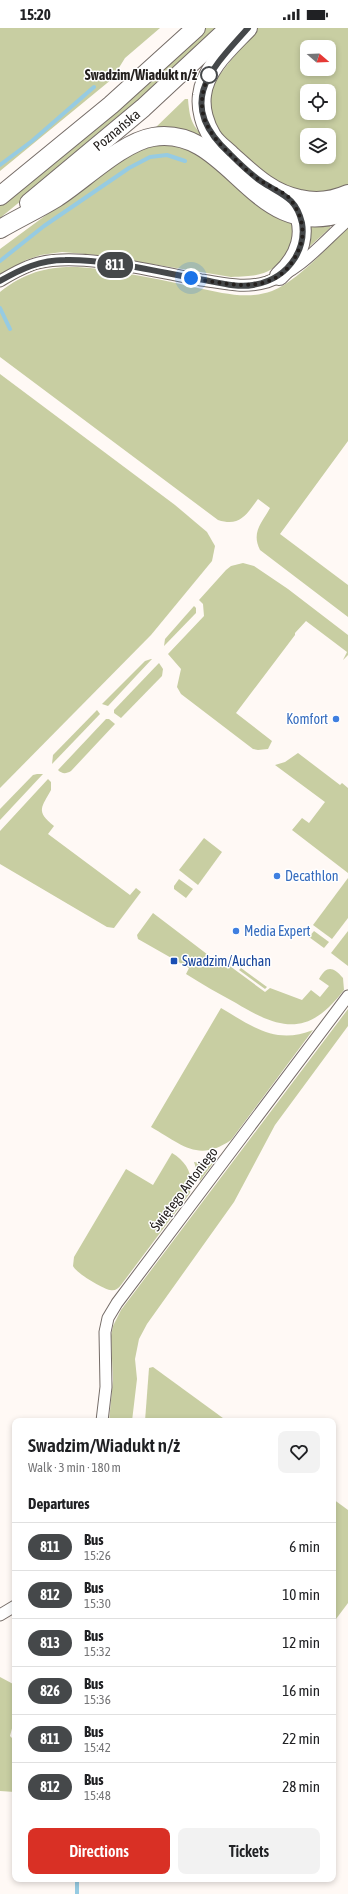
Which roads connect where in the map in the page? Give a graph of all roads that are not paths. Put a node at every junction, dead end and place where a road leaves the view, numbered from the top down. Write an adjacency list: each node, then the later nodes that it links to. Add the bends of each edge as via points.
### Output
1 (196, 28): 6 (main road, Poznańska, via 111,105)
2 (229, 28): 10 (main road, Poznańska, via 143,108)
3 (248, 28): 5 (main road, via 220,58 210,73 202,96 203,112 210,133 220,145 256,178)
4 (348, 194): 5 (main road, via 317,201 300,200)
5 (286, 195): 8 (main road)
6 (0, 196)
7 (348, 211): 8 (main road, via 320,218)
8 (300, 215): 10 (main road, via 280,209 259,197 213,154 195,142 160,136 137,143 102,164 56,198); 11 (main road, via 303,232 300,246 291,264)
9 (348, 220): 11 (street, via 301,264)
10 (0, 227)
11 (279, 276): 12 (street, via 266,282 242,286 110,264 66,260 37,263)
12 (0, 281)
13 (348, 996): 14 (street, Świętego Antoniego, via 108,1318 104,1332 106,1387)
14 (102, 1418)
15 (12, 1608): 16 (street)
16 (0, 1615)

